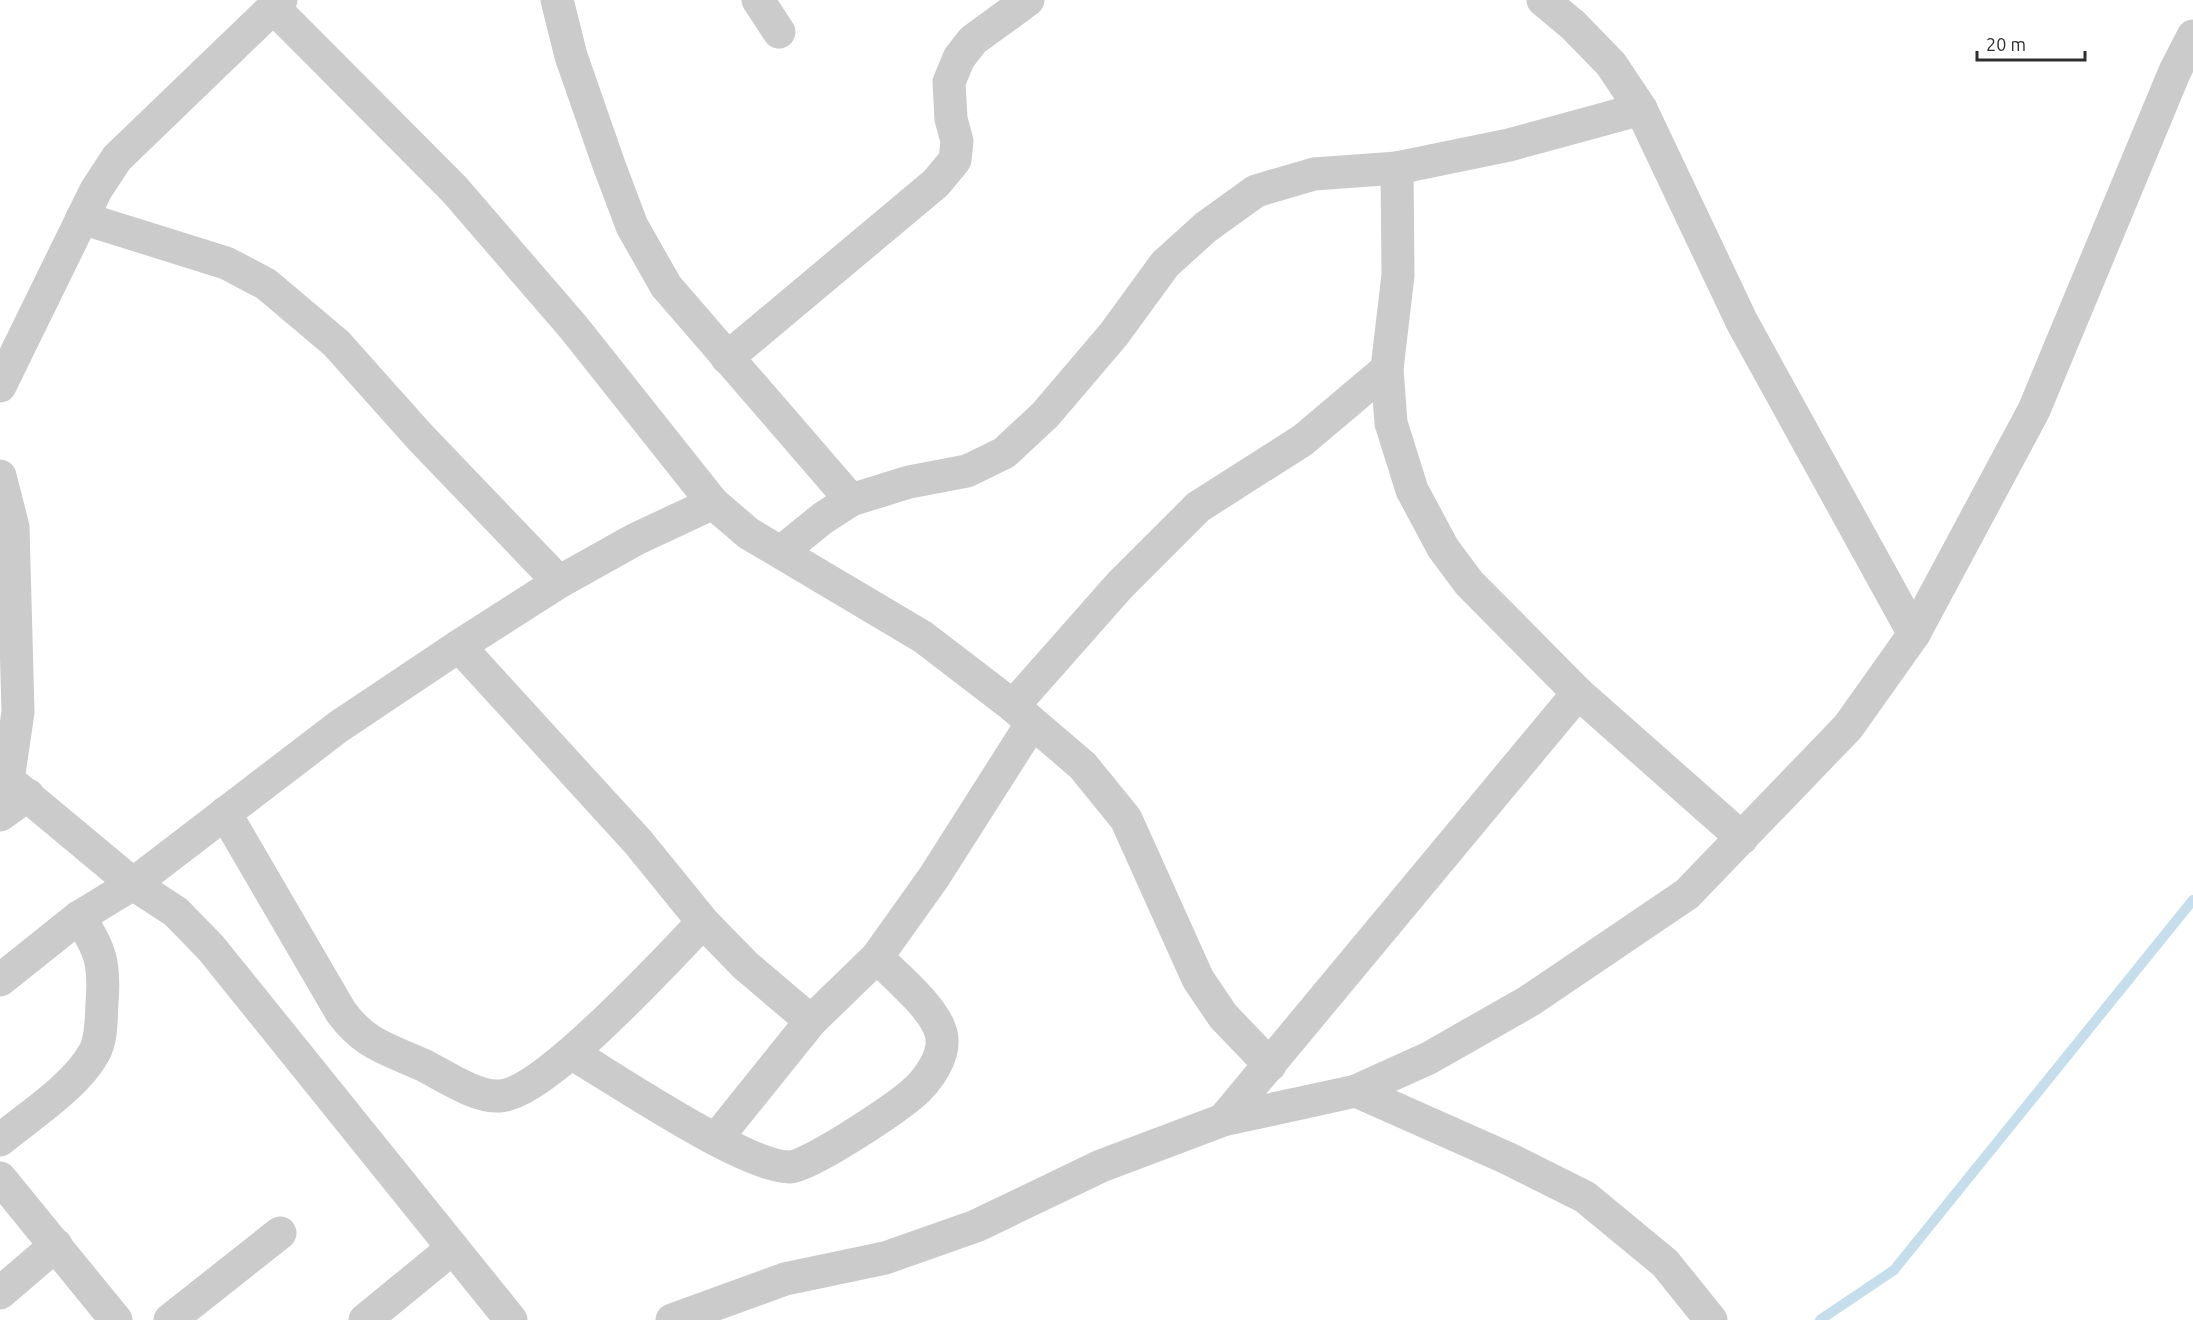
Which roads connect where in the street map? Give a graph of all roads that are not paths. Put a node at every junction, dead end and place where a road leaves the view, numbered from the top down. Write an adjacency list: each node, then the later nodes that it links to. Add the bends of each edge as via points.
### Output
1 (557, 0): 11 (street, via 571,56 632,226 666,286)
2 (758, 0): 6 (street)
3 (1028, 0): 11 (street, via 973,40 959,58 949,82 957,141 955,160 936,183)
4 (1543, 0): 8 (street, via 1574,25 1611,64)
5 (278, 4): 10 (street, via 117,158); 16 (street, via 455,190 574,328)
6 (779, 32)
7 (2193, 36): 19 (street, via 2034,410)
8 (1641, 109): 9 (street, via 1509,145); 19 (street, via 1742,322)
9 (1396, 168): 12 (street, via 1398,275); 15 (street, via 1314,174 1256,191 1206,227 1165,264 1045,415 1004,453 968,471 909,482)
10 (82, 218): 13 (street); 18 (street, via 226,262 266,284 336,343)
11 (727, 358): 15 (street)
12 (1387, 369): 21 (street, via 1391,423 1412,490 1443,548 1469,583); 22 (street, via 1303,440 1198,507 1120,585)
13 (0, 386)
14 (0, 476): 23 (street, via 13,527 18,712)
15 (851, 501): 17 (street)
16 (713, 503): 17 (street, via 748,533); 18 (street, via 636,539)
17 (781, 552): 22 (street, via 923,637)
18 (559, 582): 20 (street)
19 (1914, 634): 26 (street, via 1848,727)
20 (459, 646): 24 (street, via 338,728); 29 (street, via 638,842)
21 (1578, 693): 26 (street); 34 (street)
22 (1022, 715): 30 (street, via 934,877); 34 (street, via 1083,766 1126,819 1198,979 1223,1016)
23 (12, 784): 25 (street); 27 (street)
24 (225, 813): 27 (street); 33 (street, via 355,1031 374,1044 476,1090 500,1096 523,1087)
25 (0, 815)
26 (1742, 838): 35 (street, via 1687,894 1529,1001 1429,1058)
27 (133, 884): 28 (street); 42 (street, via 176,912 211,948)
28 (79, 917): 31 (street); 38 (street, via 92,937 104,971 95,1052 80,1073)
29 (703, 922): 32 (street, via 746,966); 33 (street)
30 (877, 957): 32 (street); 37 (street, via 933,1015 942,1034 940,1056 929,1075 911,1095 816,1157 791,1167 774,1164)
31 (0, 980)
32 (811, 1022): 37 (street)
33 (573, 1054): 37 (street)
34 (1270, 1065): 36 (street)
35 (1356, 1091): 36 (street); 49 (street, via 1585,1197 1665,1263)
36 (1223, 1120): 48 (street, via 1101,1167 976,1226 885,1258 785,1279)
37 (716, 1139)
38 (0, 1140)
39 (0, 1179): 41 (street)
40 (280, 1233): 45 (street)
41 (56, 1245): 43 (street); 44 (street)
42 (453, 1248): 46 (street); 47 (street)
43 (0, 1293)
44 (116, 1320)
45 (170, 1320)
46 (365, 1320)
47 (511, 1320)
48 (672, 1320)
49 (1711, 1320)

